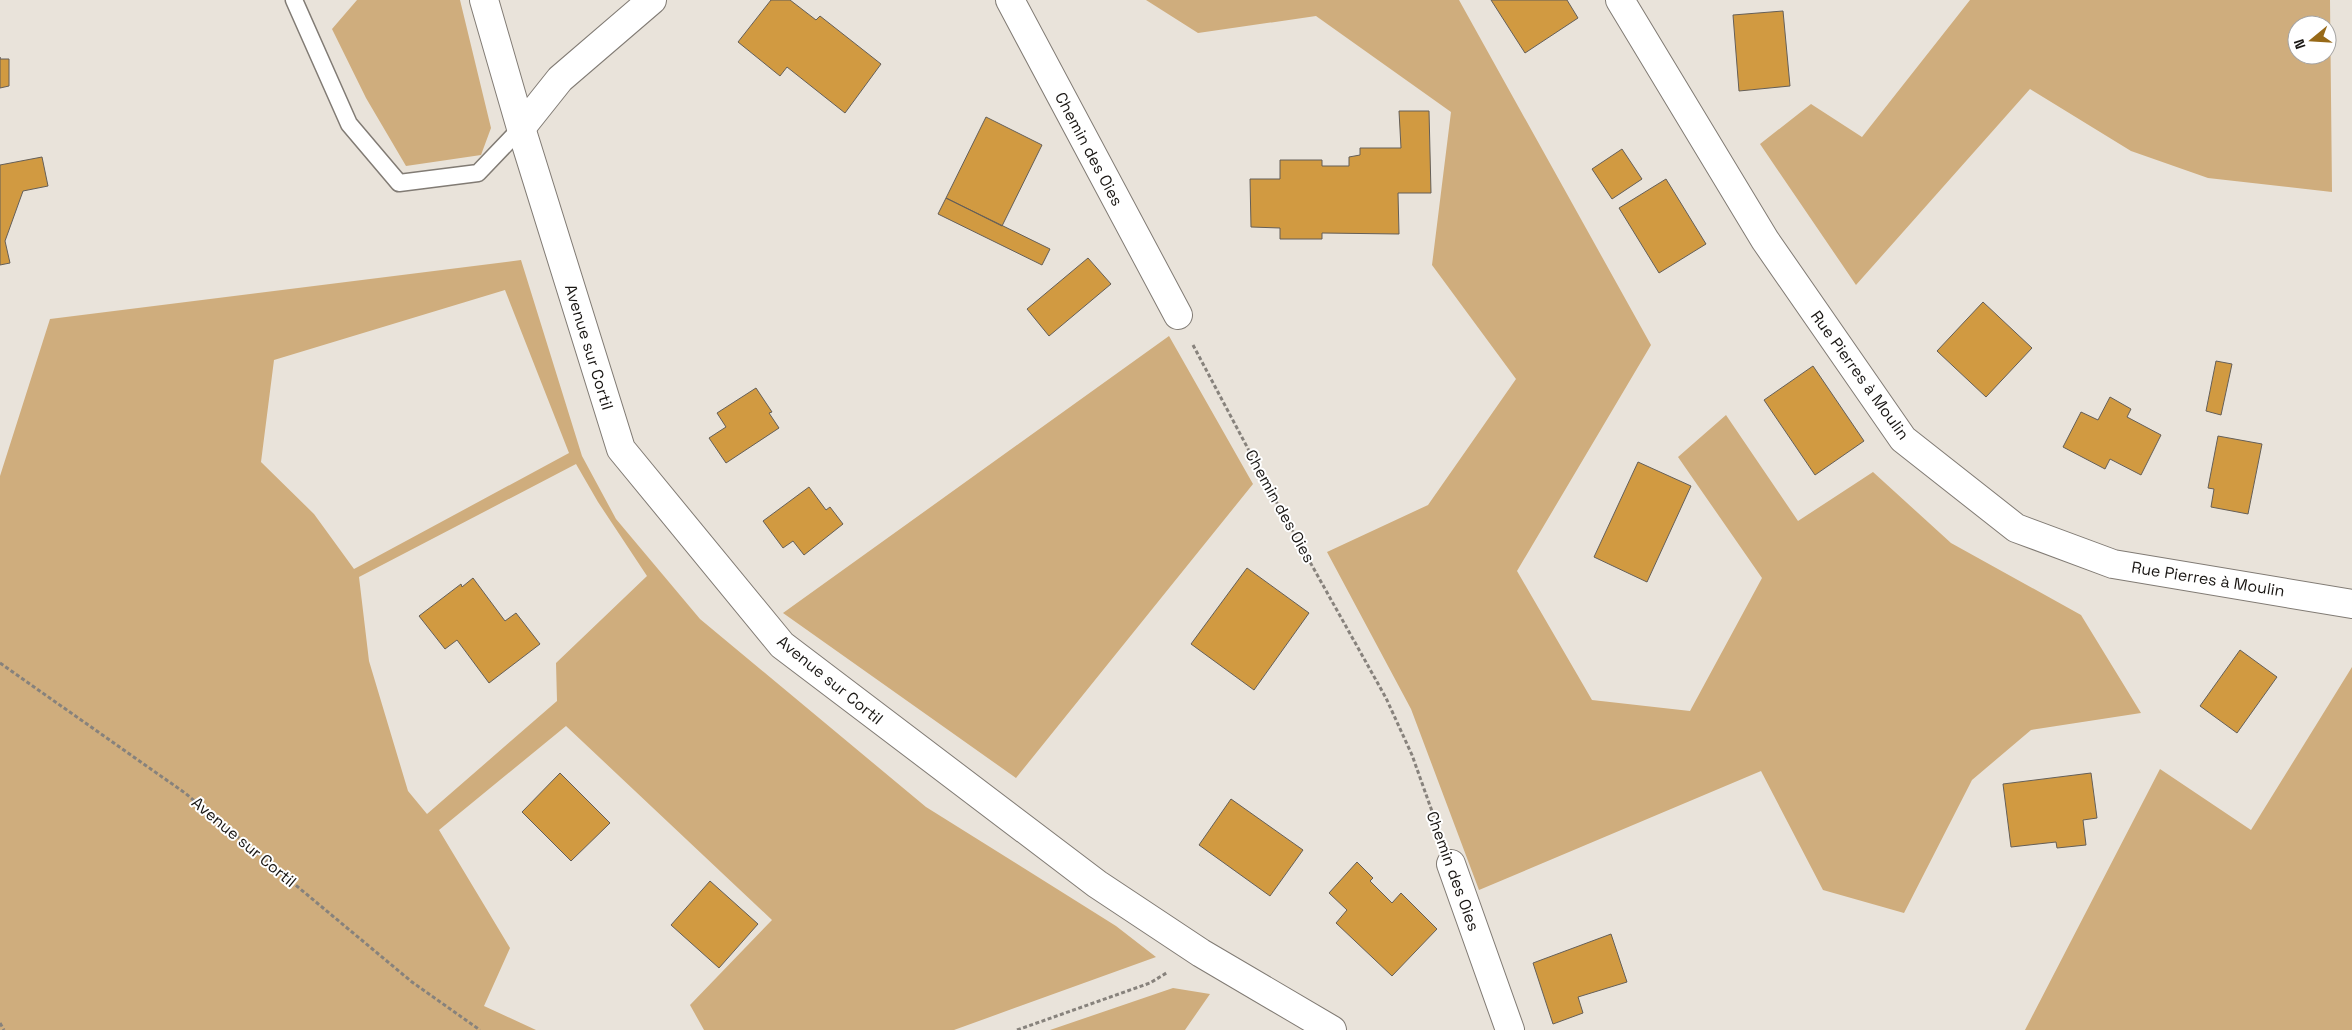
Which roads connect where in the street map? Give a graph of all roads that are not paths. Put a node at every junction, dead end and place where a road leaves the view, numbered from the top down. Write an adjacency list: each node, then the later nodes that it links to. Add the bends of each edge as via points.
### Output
1 (294, 0): 6 (lane, via 349,124 399,183 478,174)
2 (484, 0): 6 (street, Avenue sur Cortil)
3 (652, 0): 6 (street, via 560,79)
4 (1010, 0): 7 (street, Chemin des Oies)
5 (1620, 0): 8 (street, Rue Pierres à Moulin, via 1765,240 1903,439 2016,528 2113,564)
6 (521, 128): 10 (street, Avenue sur Cortil, via 621,449 782,645 1097,884 1201,953)
7 (1178, 315)
8 (2352, 604)
9 (1451, 864): 11 (street, Chemin des Oies)
10 (1332, 1030)
11 (1510, 1030)

